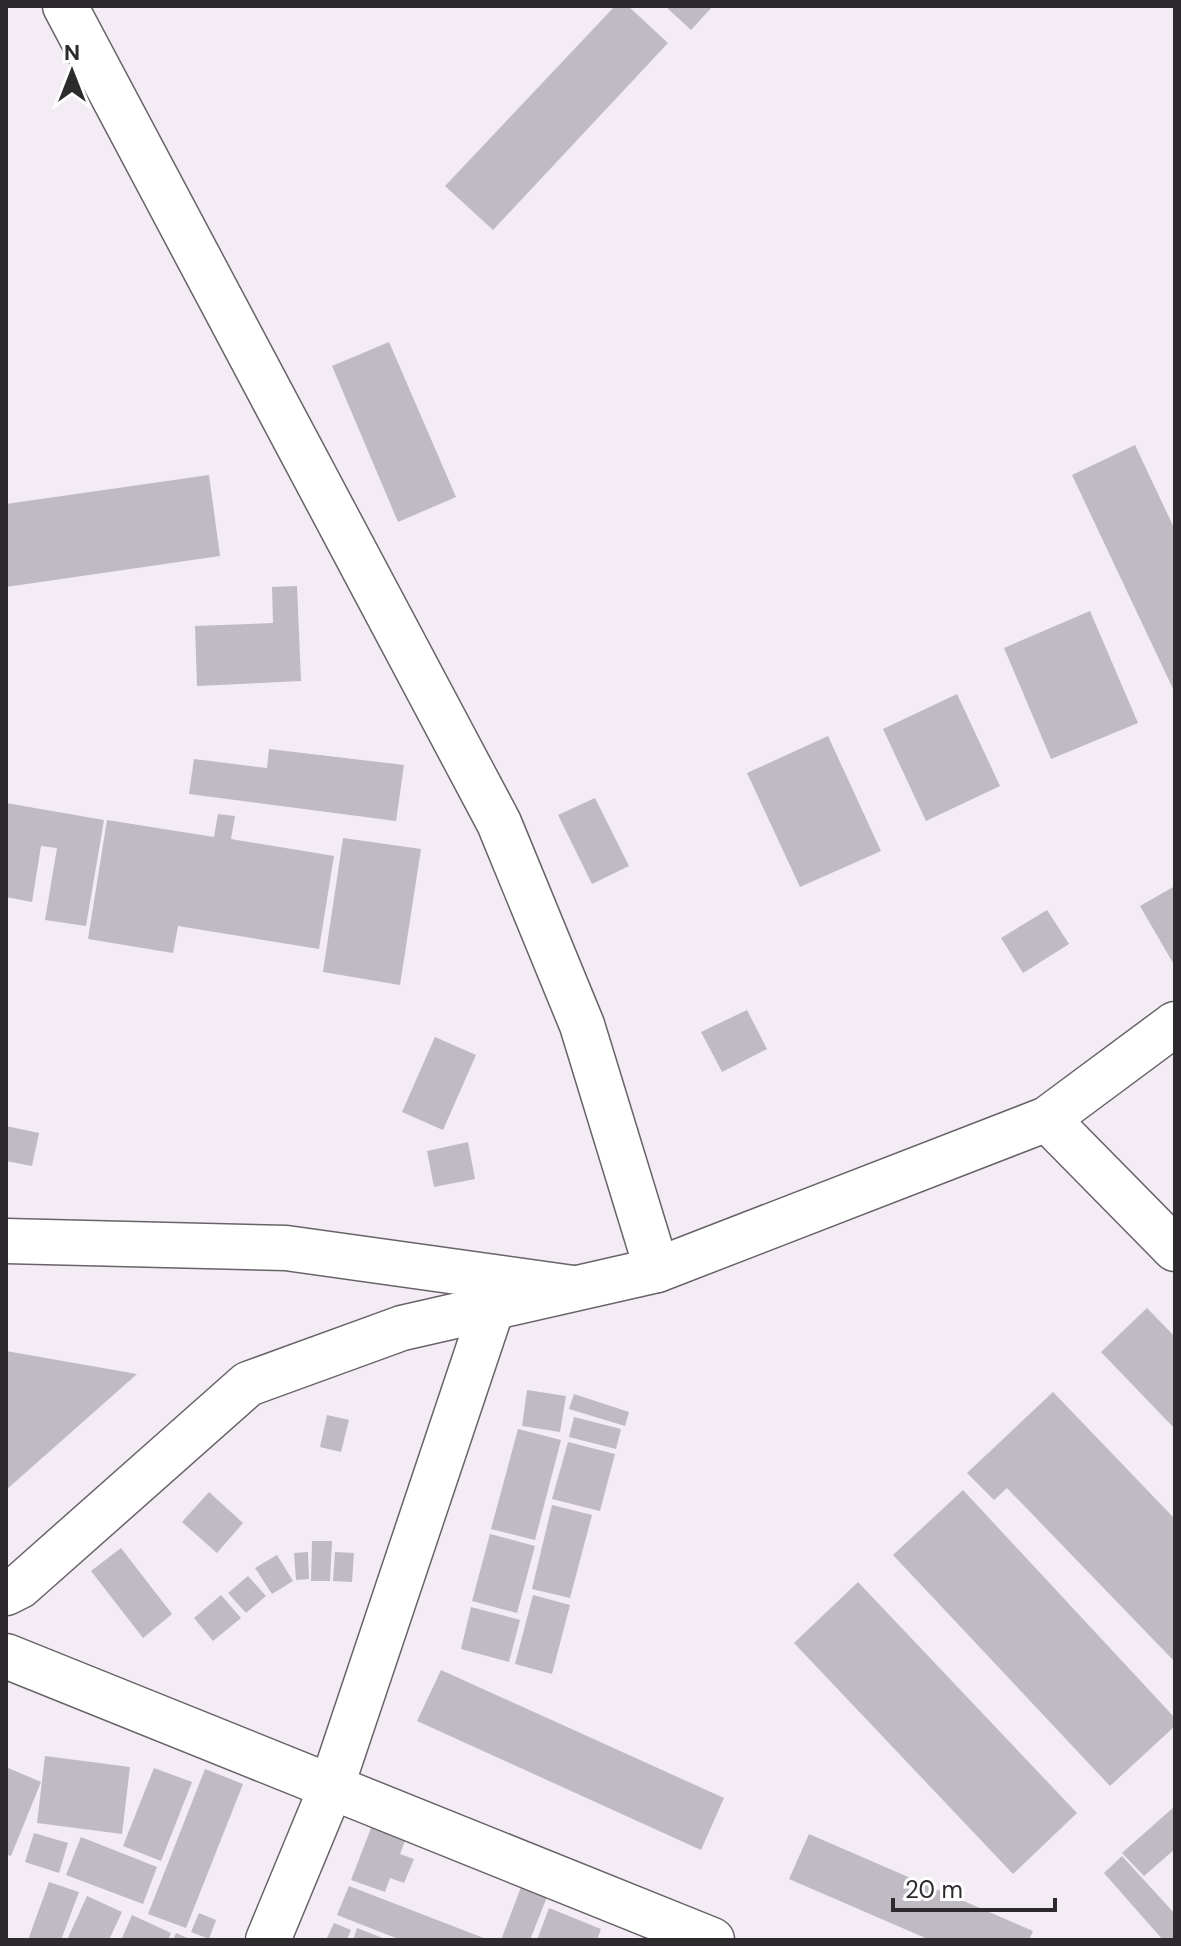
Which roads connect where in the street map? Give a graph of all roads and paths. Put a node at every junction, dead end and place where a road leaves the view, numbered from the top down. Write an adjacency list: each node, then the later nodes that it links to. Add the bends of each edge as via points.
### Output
1 (65, 6): 6 (street, via 499,823 582,1025)
2 (1175, 1024): 3 (street)
3 (1047, 1119): 5 (street); 6 (street)
4 (6, 1241): 7 (street, via 286,1248)
5 (1175, 1249)
6 (657, 1270): 7 (street)
7 (577, 1288): 8 (street)
8 (492, 1308): 9 (street, via 402,1328 248,1384); 11 (street)
9 (6, 1593)
10 (6, 1656): 11 (street)
11 (331, 1788): 12 (street); 13 (street)
12 (268, 1940)
13 (712, 1940)

